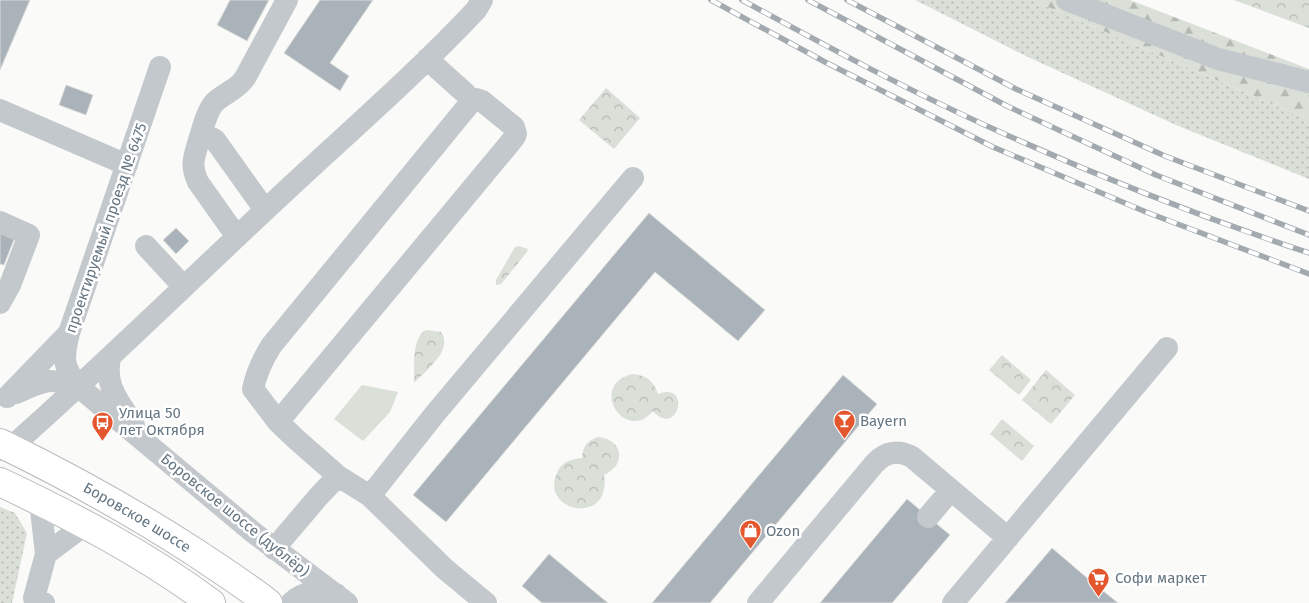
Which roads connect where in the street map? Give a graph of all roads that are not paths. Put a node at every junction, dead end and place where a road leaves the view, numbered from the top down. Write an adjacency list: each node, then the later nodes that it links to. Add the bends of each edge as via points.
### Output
1 (287, 0): 9 (street, via 238,88 212,106)
2 (482, 0): 4 (street, via 476,10)
3 (1067, 0): 6 (street, via 1218,60)
4 (427, 58): 7 (street); 12 (street)
5 (160, 67): 10 (street, проектируемый проезд № 6475)
6 (1309, 82)
7 (471, 102): 23 (street, via 271,346 254,389); 23 (street, via 476,99 482,101 514,127 514,138)
8 (0, 110): 10 (street)
9 (199, 140): 12 (street, via 205,136 215,140); 14 (street, via 192,163 195,175)
10 (127, 166): 18 (street, проектируемый проезд № 6475)
11 (633, 178): 29 (street)
12 (265, 210): 14 (street)
13 (0, 222): 17 (street, via 29,235)
14 (237, 237): 16 (street)
15 (146, 246): 16 (street)
16 (184, 286): 20 (street)
17 (0, 304)
18 (69, 333): 21 (street, проектируемый проезд № 6475, via 65,362 68,374); 22 (street)
19 (1167, 348): 33 (street)
20 (110, 358): 21 (street); 24 (street, via 108,381)
21 (79, 387): 22 (street, via 57,380 42,382); 24 (street, Боровское шоссе (дублёр)); 25 (street)
22 (4, 399)
23 (278, 422): 26 (street)
24 (144, 441): 34 (street, Боровское шоссе (дублёр))
25 (3, 447): 39 (main road, Боровское шоссе, via 81,484 159,529)
26 (338, 476): 29 (street); 34 (street)
27 (0, 482): 30 (main road, Боровское шоссе)
28 (951, 490): 31 (street); 33 (street); 42 (street, via 905,453 888,454 875,463)
29 (370, 496): 41 (street, via 445,569)
30 (40, 502): 32 (main road, Боровское шоссе); 35 (street)
31 (928, 517)
32 (86, 524): 35 (street); 38 (main road, Боровское шоссе, via 141,555)
33 (1008, 538): 43 (street)
34 (274, 549): 36 (street, Боровское шоссе (дублёр))
35 (46, 554): 37 (street, via 34,598)
36 (342, 599): 40 (street, via 318,591)
37 (44, 603)
38 (211, 603)
39 (268, 603)
40 (291, 603)
41 (486, 603)
42 (758, 603)
43 (953, 603)

